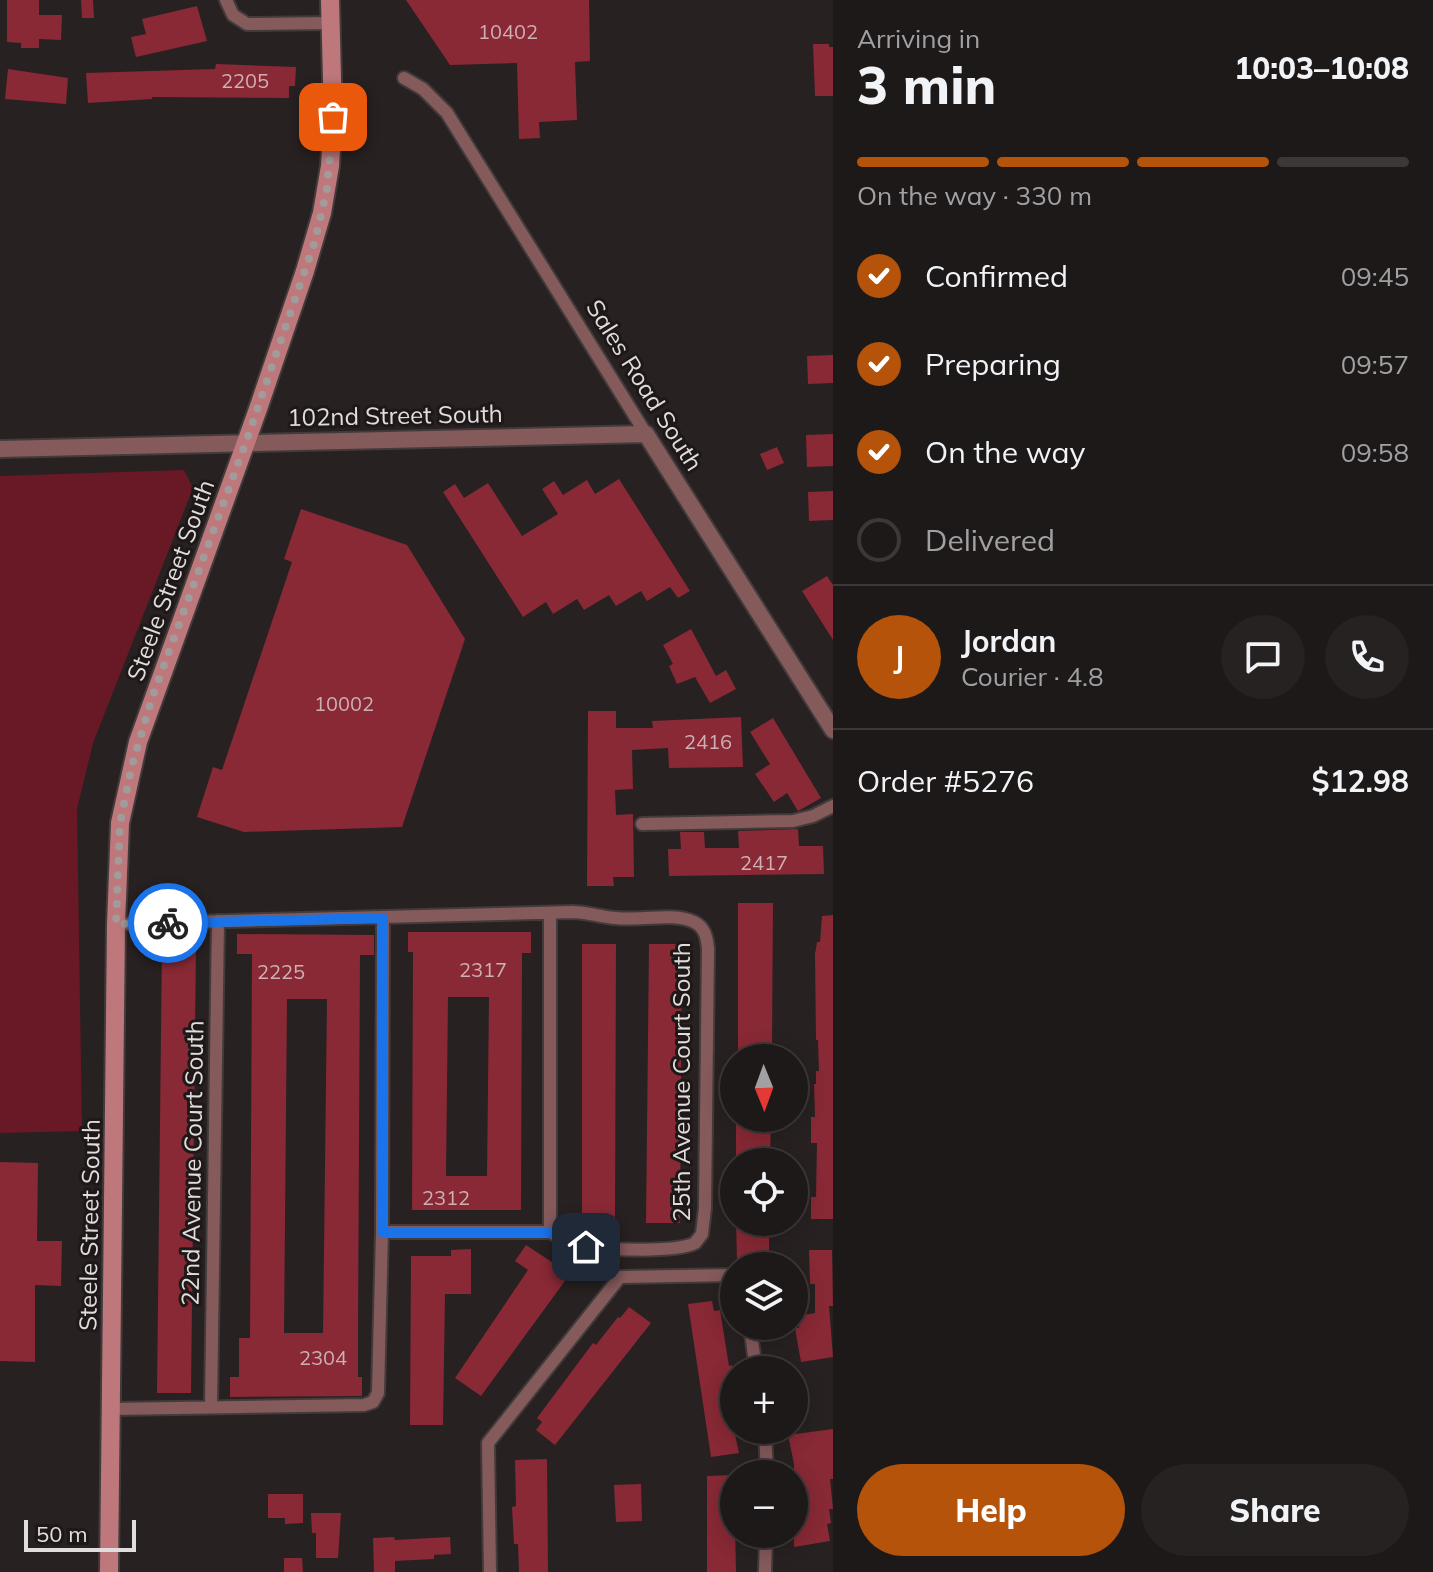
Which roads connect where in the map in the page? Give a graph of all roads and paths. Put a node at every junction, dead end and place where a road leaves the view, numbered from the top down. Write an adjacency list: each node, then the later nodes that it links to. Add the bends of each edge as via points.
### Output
1 (226, 0): 3 (street, via 233,15 247,24)
2 (330, 0): 3 (main road, Steele Street South)
3 (331, 23): 6 (main road, Steele Street South, via 333,117 327,189 315,241)
4 (404, 78): 5 (street, Sales Road South, via 447,113)
5 (646, 434): 6 (street, 102nd Street South); 8 (street, Sales Road South)
6 (246, 442): 7 (street, 102nd Street South); 14 (main road, Steele Street South, via 132,765 120,823)
7 (0, 449)
8 (833, 730)
9 (833, 806): 10 (street, via 793,821)
10 (642, 824)
11 (550, 913): 12 (street); 16 (street); 16 (street, 25th Avenue Court South, via 680,919 699,925 708,940 705,1208 699,1239 687,1247 605,1248 574,1244)
12 (383, 918): 13 (street); 15 (street)
13 (218, 921): 14 (street); 18 (street, 22nd Avenue Court South)
14 (116, 924): 19 (main road, Steele Street South)
15 (382, 1232): 16 (street); 18 (street, via 380,1387 373,1402)
16 (550, 1232)
17 (720, 1275): 22 (street, via 620,1277 488,1443)
18 (211, 1406): 19 (street)
19 (111, 1409): 21 (main road, Steele Street South)
20 (766, 1548): 23 (street)
21 (109, 1572)
22 (490, 1572)
23 (765, 1572)

